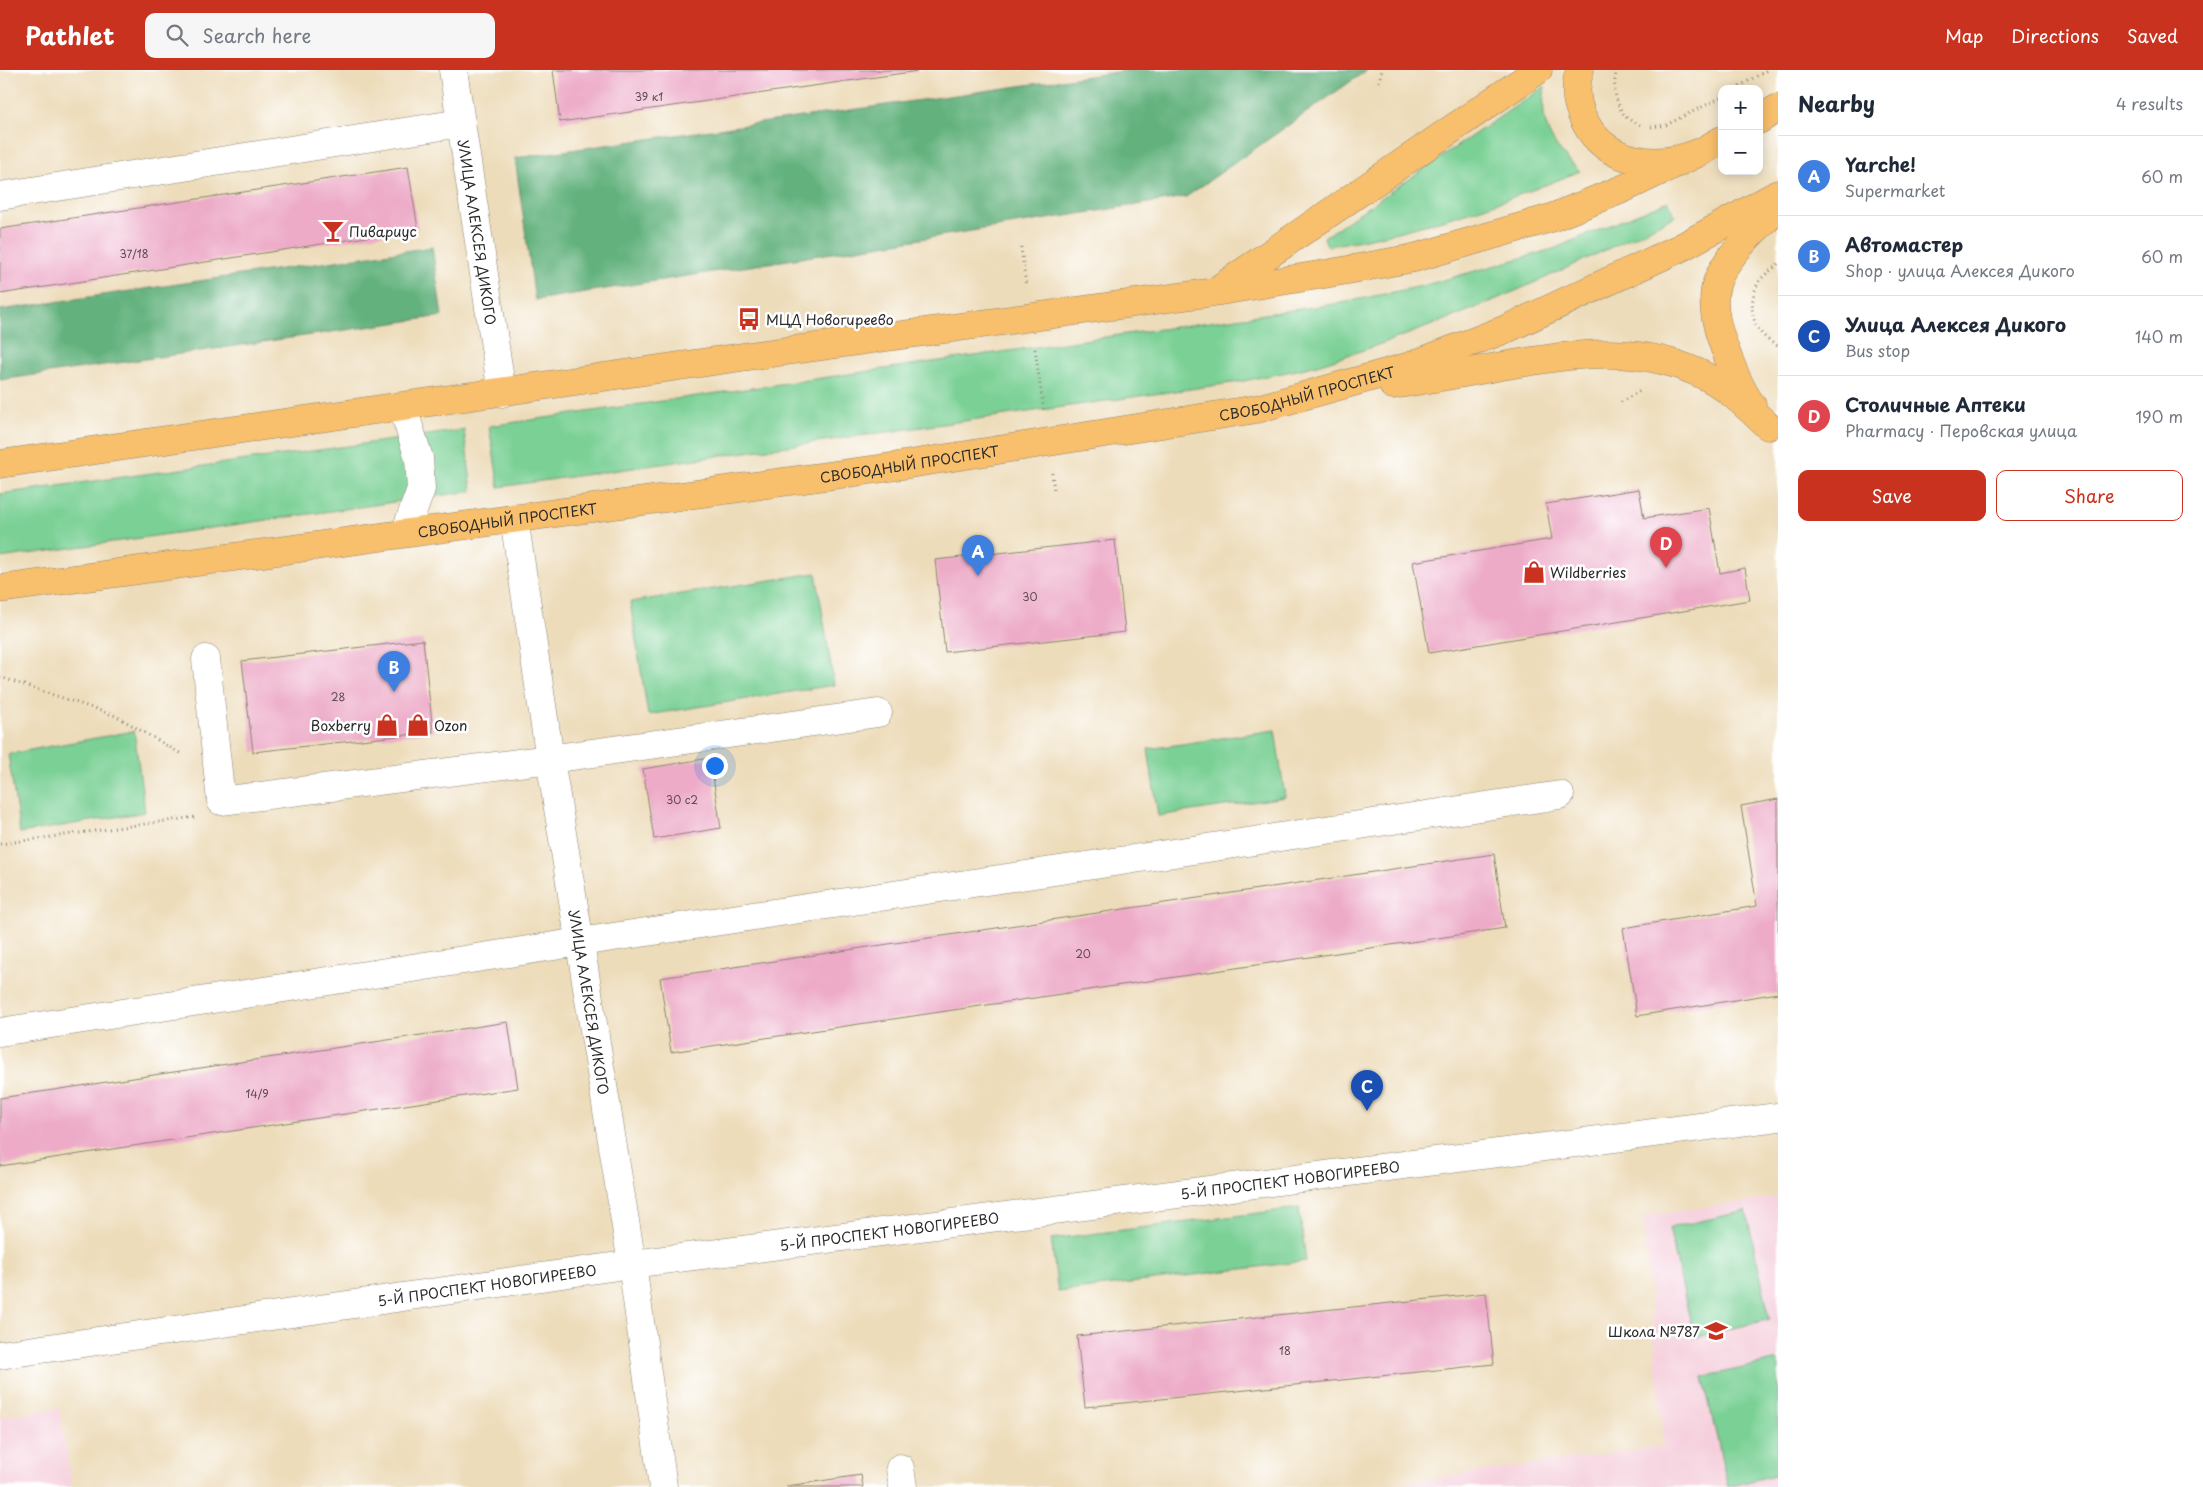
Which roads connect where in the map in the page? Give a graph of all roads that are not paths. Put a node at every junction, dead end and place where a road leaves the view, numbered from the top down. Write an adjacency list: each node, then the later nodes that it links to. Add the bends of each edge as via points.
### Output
1 (453, 70): 6 (street, УЛИЦА АЛЕКСЕЯ ДИКОГО)
2 (1538, 70): 12 (main road)
3 (1580, 70): 8 (main road, via 1576,83 1579,111 1591,134 1610,151 1636,161 1664,161)
4 (1778, 108): 5 (main road)
5 (1763, 117)
6 (461, 123): 10 (street); 13 (street, УЛИЦА АЛЕКСЕЯ ДИКОГО)
7 (1718, 142): 8 (main road)
8 (1698, 153): 12 (main road, via 1551,218 1486,238 1414,258)
9 (1778, 194): 15 (main road, СВОБОДНЫЙ ПРОСПЕКТ, via 1682,247 1506,329 1406,367)
10 (0, 196)
11 (1778, 209): 16 (main road, via 1729,260 1717,283 1715,308 1733,370 1749,401)
12 (1214, 292): 13 (main road)
13 (502, 394): 14 (main road)
14 (403, 408): 17 (main road); 19 (street, via 420,458 421,489)
15 (1257, 409): 16 (main road, via 1562,356 1609,353 1643,355 1709,378); 18 (main road, СВОБОДНЫЙ ПРОСПЕКТ, via 868,471)
16 (1775, 428)
17 (0, 464)
18 (514, 518): 19 (main road, СВОБОДНЫЙ ПРОСПЕКТ); 23 (street, УЛИЦА АЛЕКСЕЯ ДИКОГО)
19 (405, 533): 20 (main road, СВОБОДНЫЙ ПРОСПЕКТ)
20 (0, 589)
21 (206, 659): 23 (street, via 220,788)
22 (878, 713): 23 (street)
23 (550, 759): 25 (street, УЛИЦА АЛЕКСЕЯ ДИКОГО)
24 (1560, 795): 25 (street)
25 (580, 942): 26 (street); 28 (street, УЛИЦА АЛЕКСЕЯ ДИКОГО)
26 (0, 1032)
27 (1778, 1117): 28 (street, 5-Й ПРОСПЕКТ НОВОГИРЕЕВО)
28 (632, 1264): 29 (street, 5-Й ПРОСПЕКТ НОВОГИРЕЕВО); 30 (street, УЛИЦА АЛЕКСЕЯ ДИКОГО)
29 (0, 1355)
30 (662, 1487)

